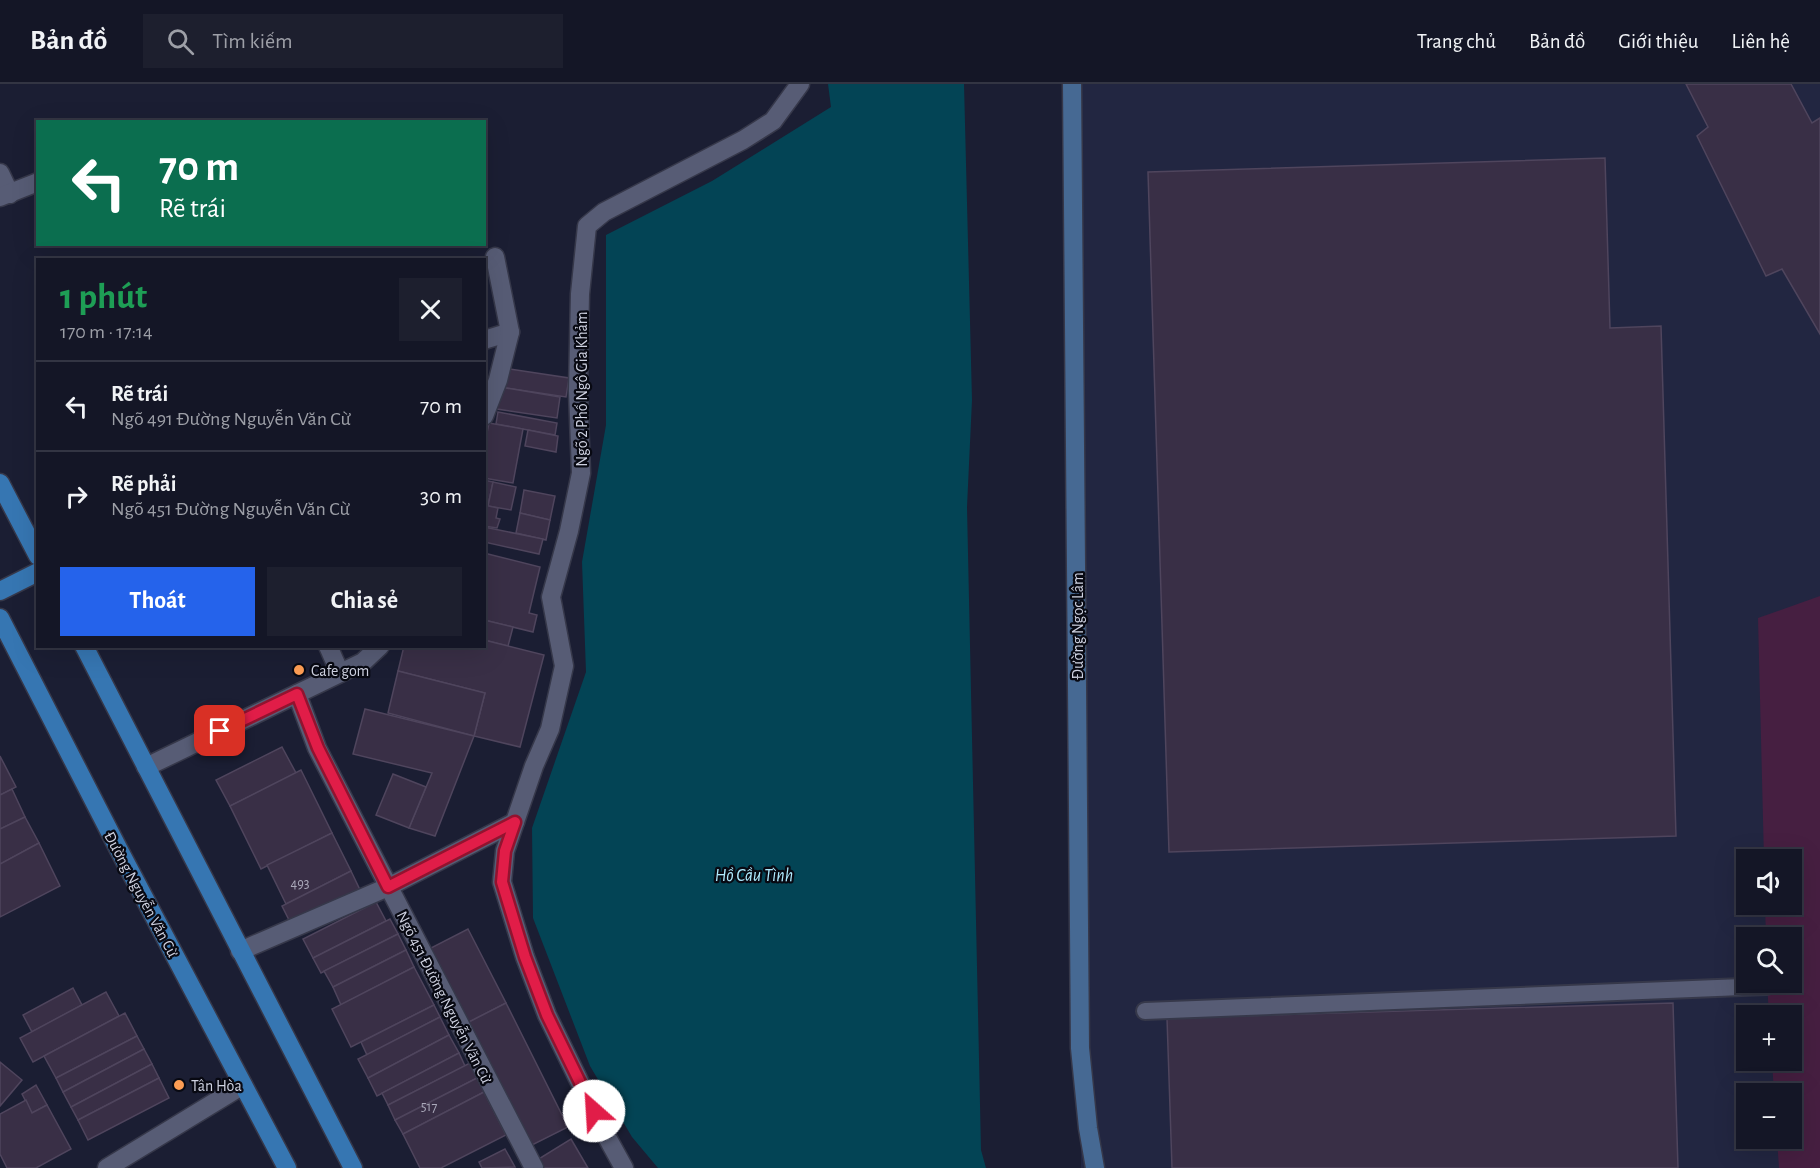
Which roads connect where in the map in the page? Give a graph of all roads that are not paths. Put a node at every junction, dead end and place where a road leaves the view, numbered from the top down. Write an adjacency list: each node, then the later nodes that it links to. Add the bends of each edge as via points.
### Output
1 (800, 84): 22 (street, Ngõ 2 Phố Ngô Gia Khảm, via 773,121 763,128 604,212 587,226 580,294 581,473 551,597 564,666 550,729)
2 (1072, 84): 33 (main road, Đường Ngọc Lâm, via 1080,1048)
3 (0, 173): 5 (street)
4 (36, 183): 5 (street)
5 (5, 195)
6 (495, 257): 7 (street)
7 (510, 332): 8 (street); 9 (street)
8 (486, 339)
9 (486, 411)
10 (0, 483): 11 (main road)
11 (36, 552)
12 (36, 573): 13 (main road)
13 (0, 591)
14 (0, 618): 27 (main road, Đường Nguyễn Văn Cừ)
15 (85, 648): 21 (main road)
16 (329, 648): 19 (street)
17 (375, 648): 18 (street)
18 (359, 654): 19 (street)
19 (340, 672): 20 (street)
20 (297, 694): 21 (street); 23 (street, Ngõ 451 Đường Nguyễn Văn Cừ, via 318,748)
21 (146, 767): 24 (main road)
22 (515, 822): 23 (street); 32 (street, Ngõ 2 Phố Ngô Gia Khảm, via 505,851 502,882 525,957 547,1015)
23 (388, 887): 24 (street); 31 (street, Ngõ 451 Đường Nguyễn Văn Cừ)
24 (240, 951): 30 (main road)
25 (1736, 987): 26 (lane)
26 (1145, 1011)
27 (243, 1085): 28 (street); 29 (main road, Đường Nguyễn Văn Cừ)
28 (107, 1168)
29 (287, 1168)
30 (353, 1168)
31 (534, 1168)
32 (624, 1168)
33 (1095, 1168)

